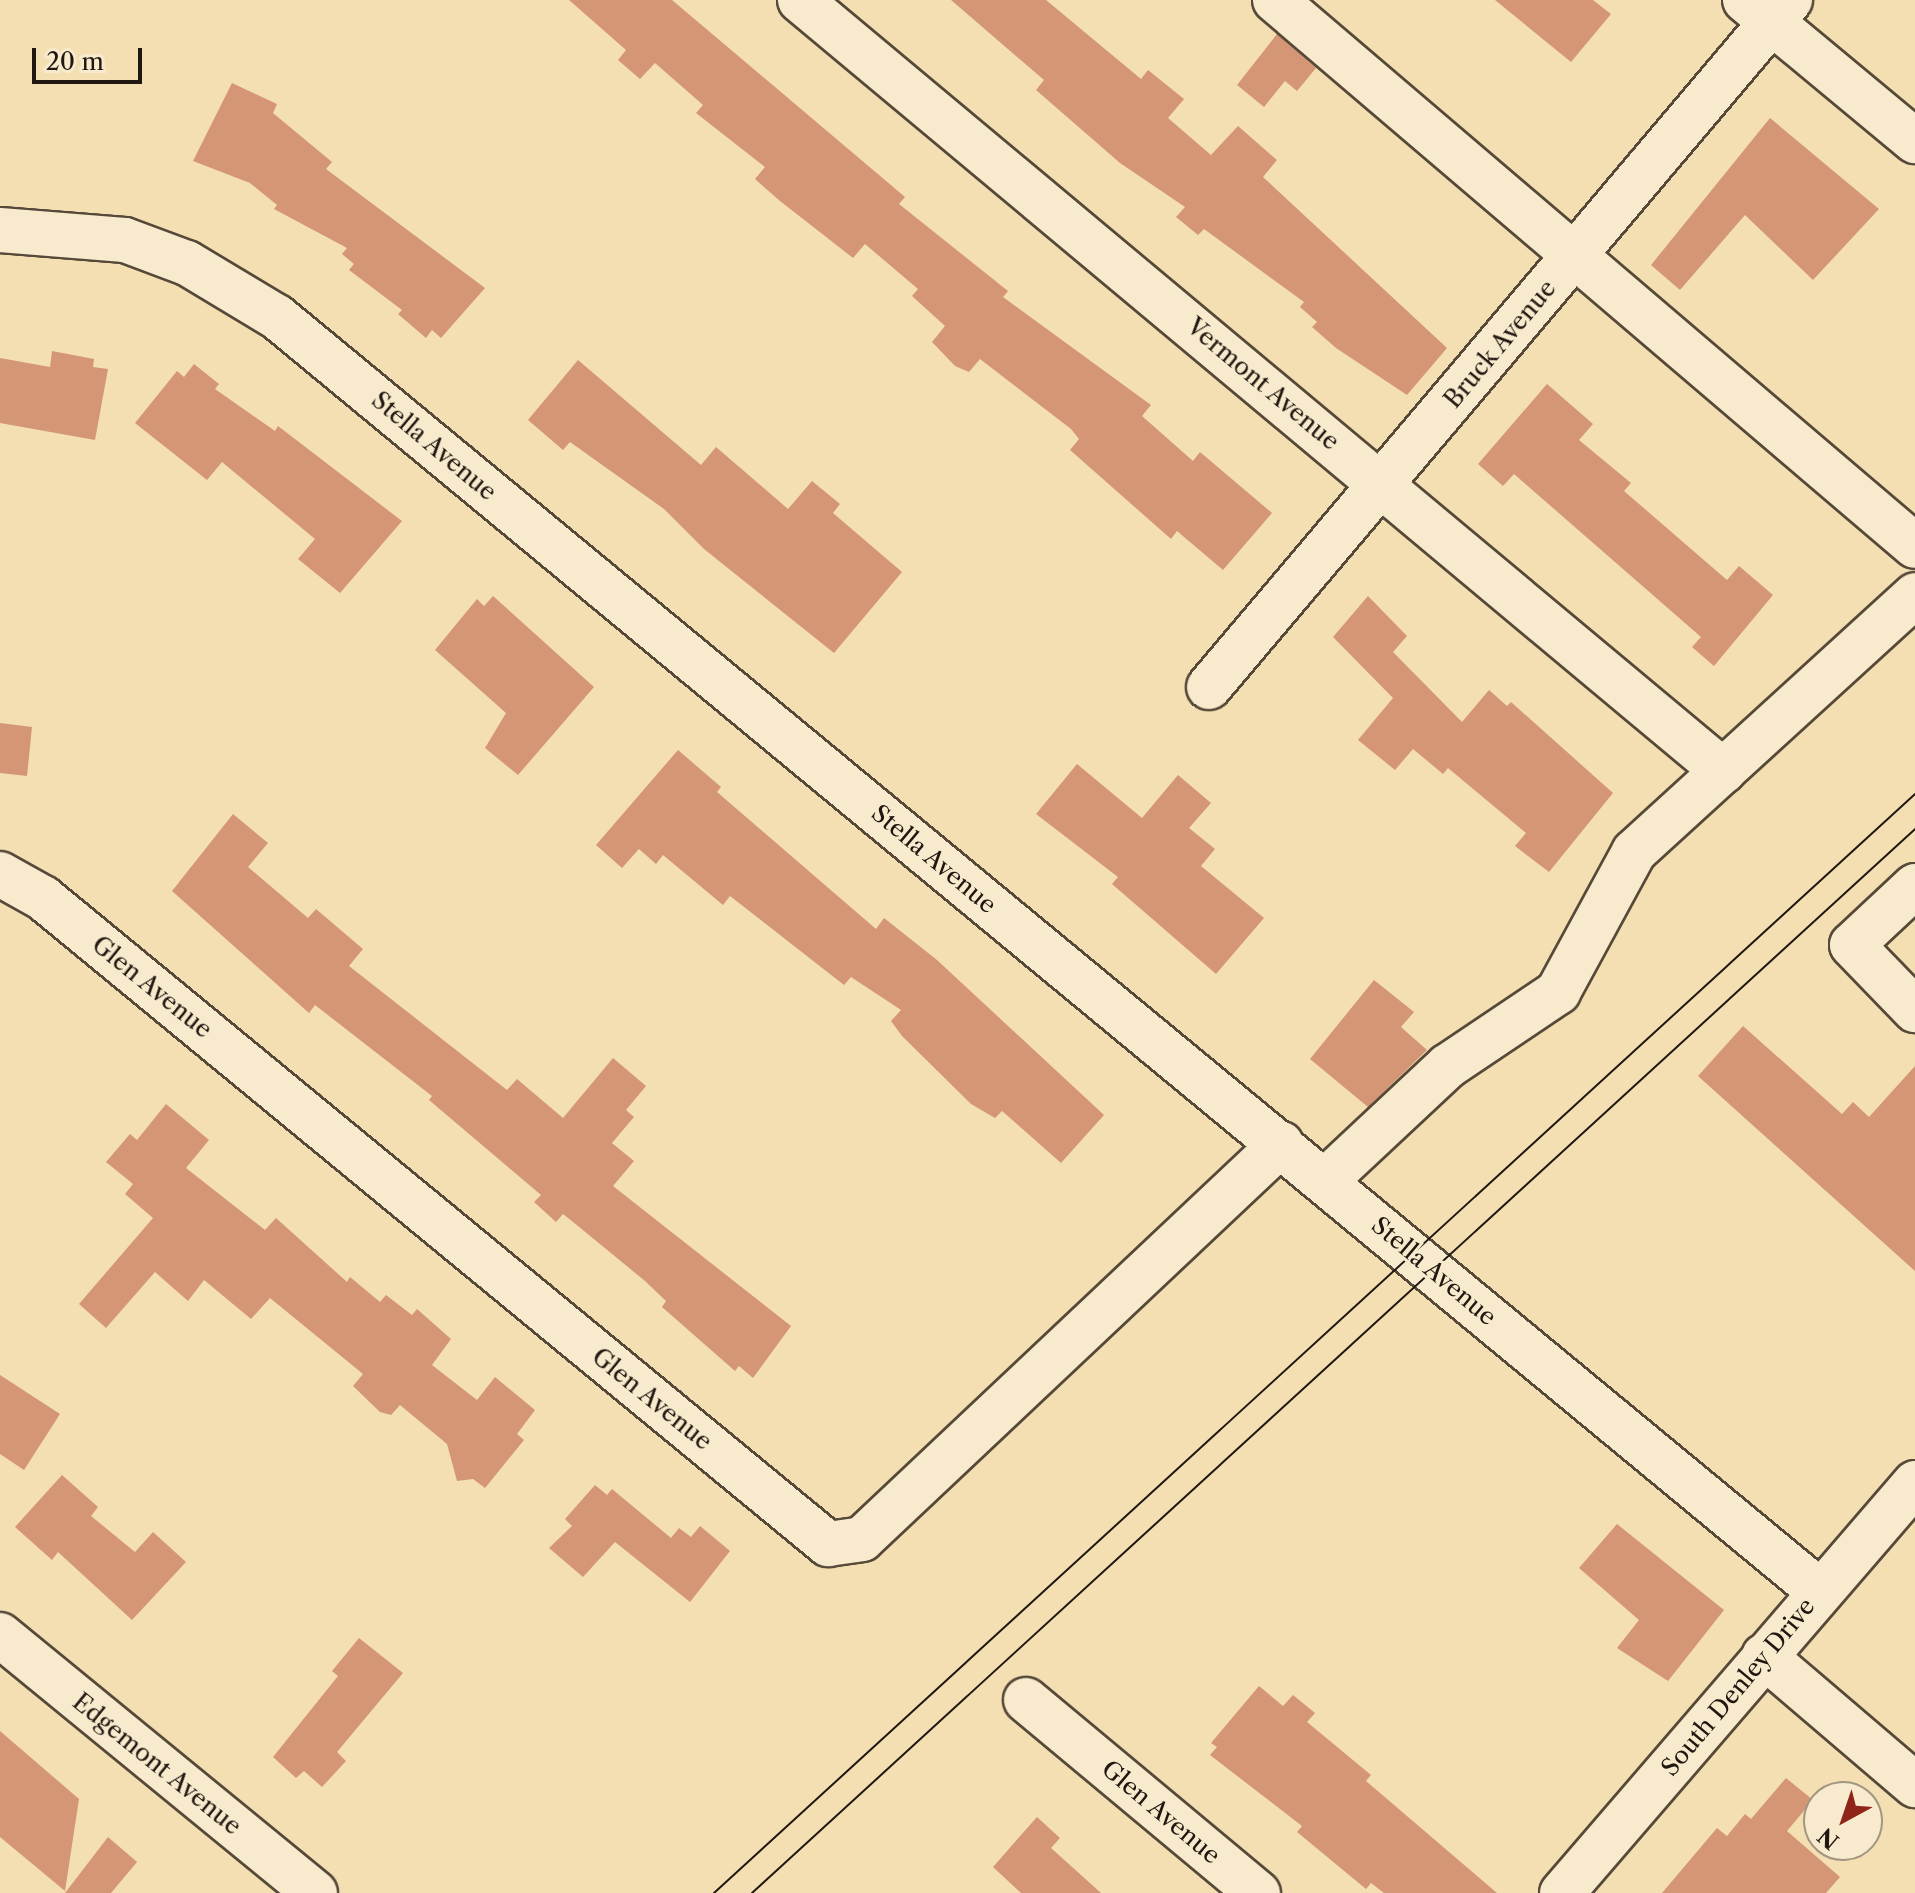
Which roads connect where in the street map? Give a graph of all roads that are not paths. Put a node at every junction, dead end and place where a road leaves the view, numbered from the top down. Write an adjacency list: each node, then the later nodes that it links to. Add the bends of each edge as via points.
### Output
1 (800, 0): 7 (street, Vermont Avenue)
2 (1275, 0): 6 (street)
3 (1769, 7): 4 (street); 6 (street, Bruck Avenue)
4 (1915, 141)
5 (0, 230): 15 (street, Stella Avenue, via 125,240 238,289)
6 (1576, 253): 7 (street, Bruck Avenue); 8 (street)
7 (1383, 484): 10 (street, Bruck Avenue); 11 (street, Vermont Avenue)
8 (1915, 546)
9 (1915, 595): 11 (street)
10 (1209, 687)
11 (1723, 771): 16 (street, via 1634,852 1558,992 1448,1066)
12 (0, 874): 15 (street, Glen Avenue, via 43,898 828,1544 862,1539)
13 (1915, 886): 14 (street, via 1852,945)
14 (1915, 1010)
15 (1281, 1144): 16 (street, Stella Avenue)
16 (1325, 1181): 18 (street, Stella Avenue)
17 (1915, 1483): 18 (street, South Denley Drive)
18 (1819, 1591): 20 (street, South Denley Drive)
19 (0, 1635): 23 (street, Edgemont Avenue)
20 (1764, 1656): 22 (street); 25 (street, South Denley Drive)
21 (1026, 1700): 24 (street, Glen Avenue)
22 (1915, 1785)
23 (315, 1893)
24 (1258, 1893)
25 (1562, 1893)

